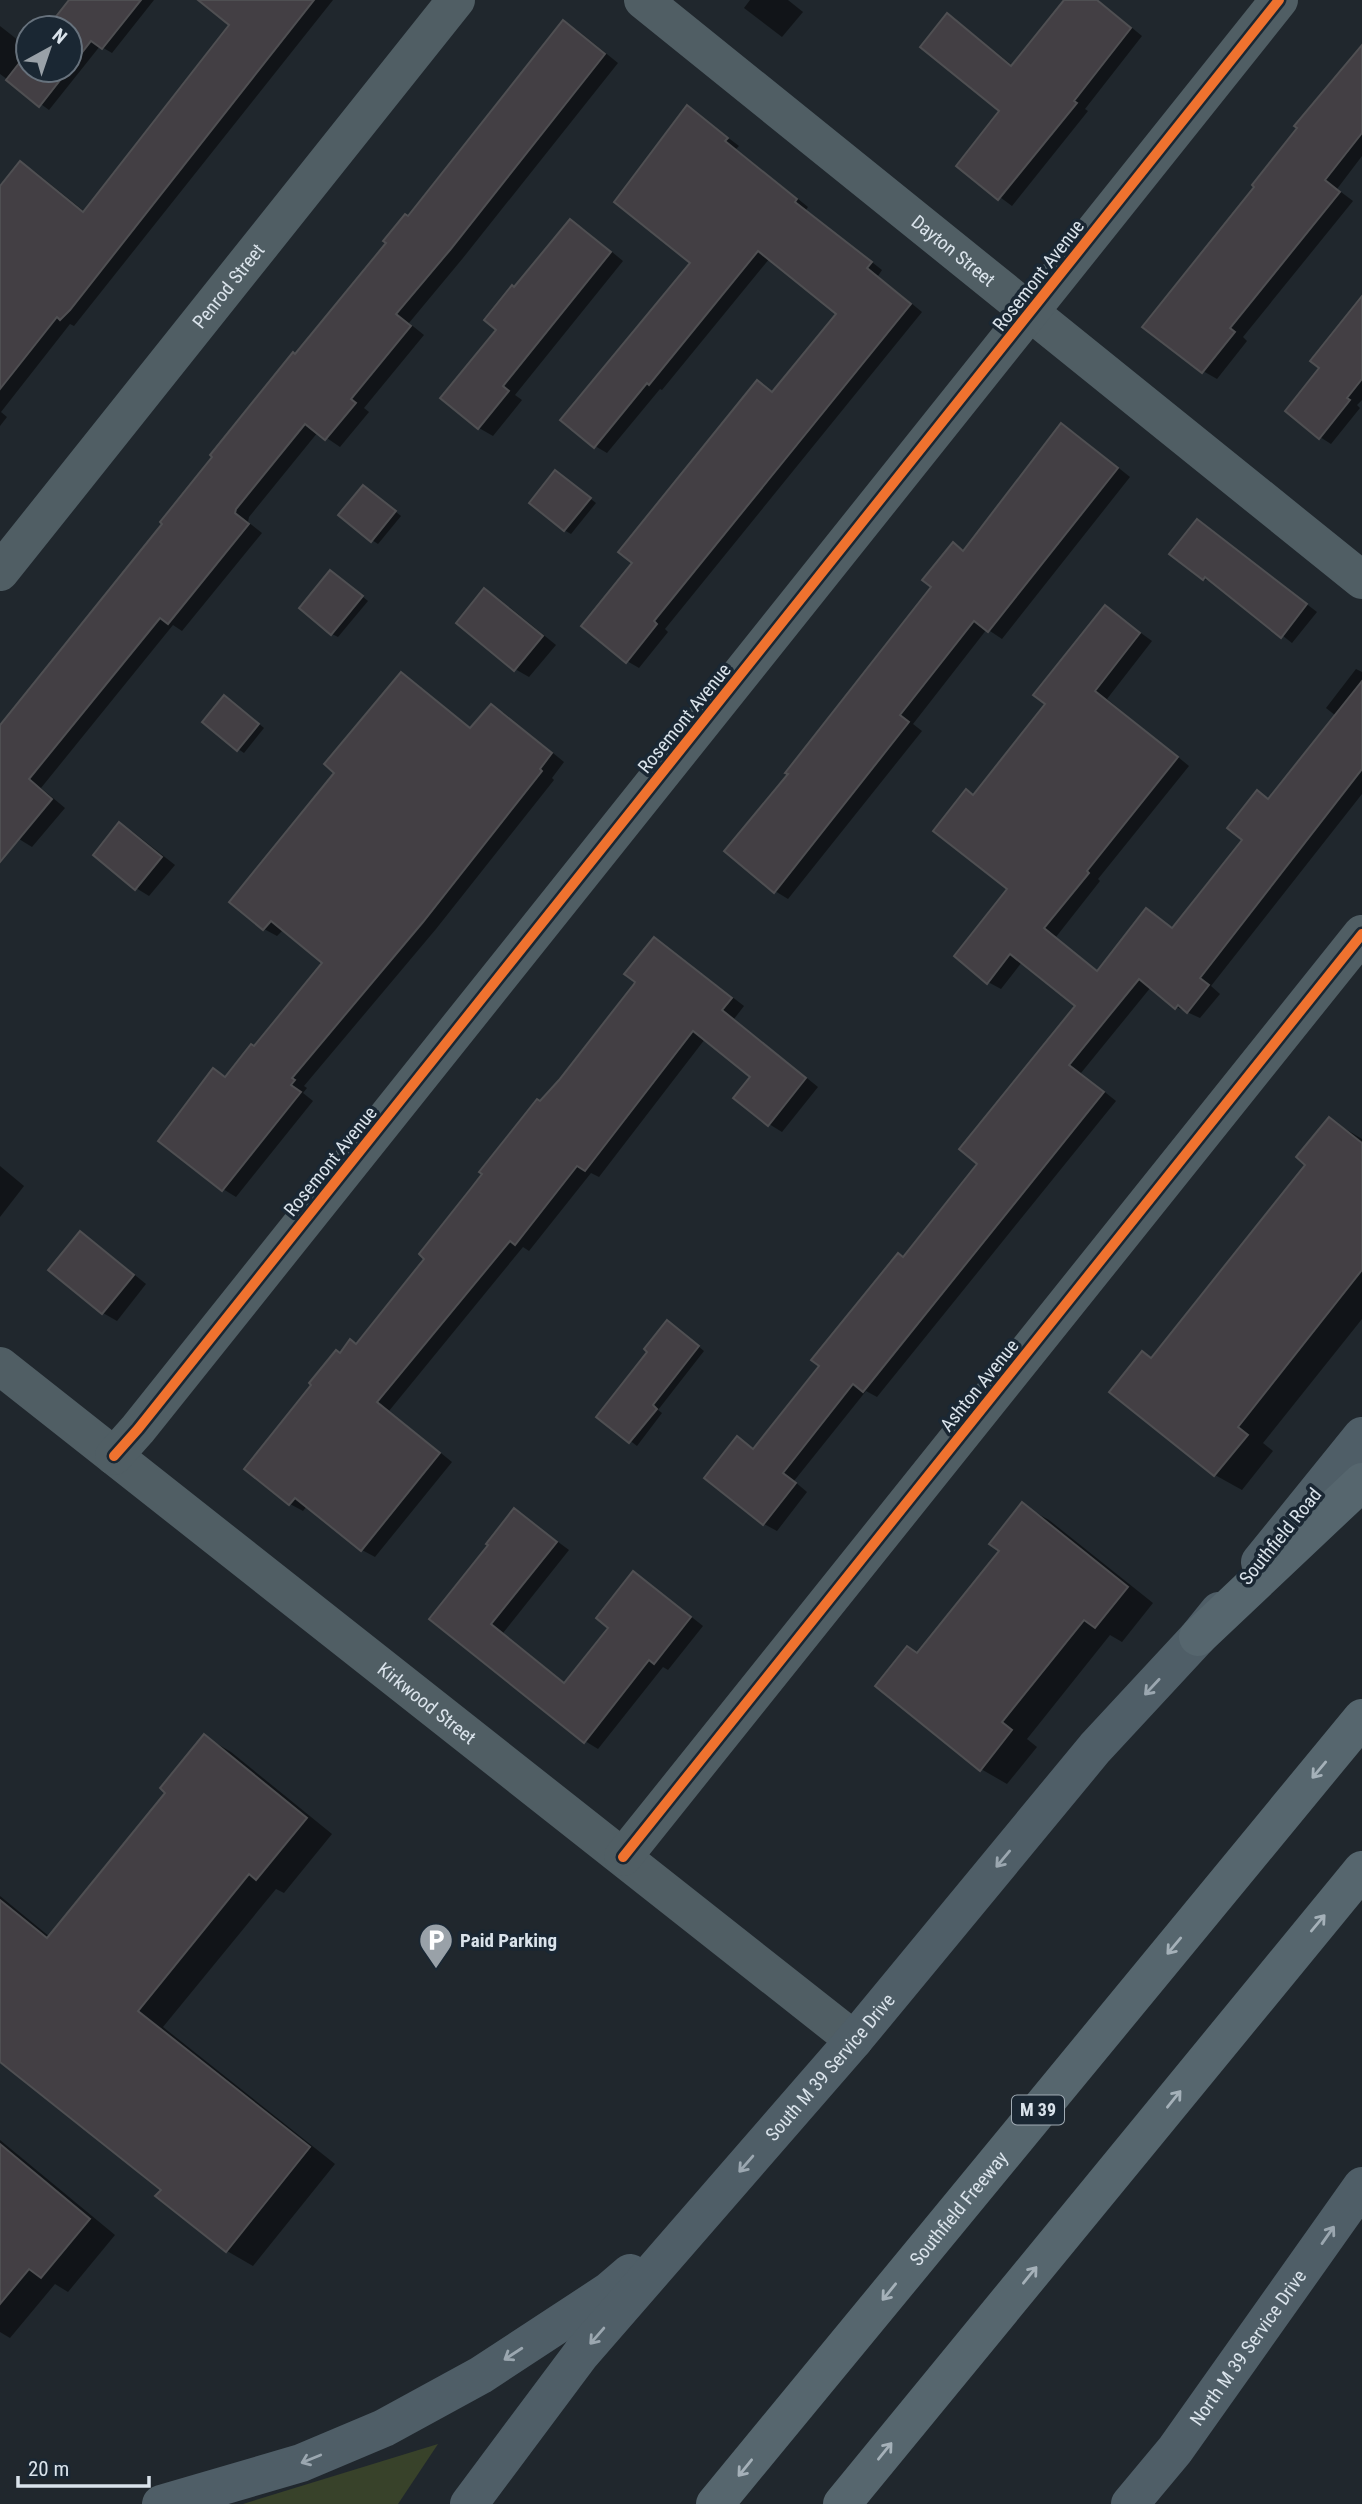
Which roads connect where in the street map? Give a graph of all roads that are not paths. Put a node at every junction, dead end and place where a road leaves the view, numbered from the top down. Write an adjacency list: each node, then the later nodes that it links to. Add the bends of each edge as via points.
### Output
1 (456, 0): 5 (street, Penrod Street)
2 (643, 0): 4 (street, Dayton Street)
3 (1279, 0): 4 (street, Rosemont Avenue)
4 (1031, 313): 6 (street, Dayton Street); 10 (street, Rosemont Avenue)
5 (0, 572)
6 (1362, 580)
7 (1362, 934): 14 (street, Ashton Avenue)
8 (0, 1366): 10 (street, Kirkwood Street)
9 (1362, 1436): 12 (main road, Southfield Road)
10 (114, 1455): 14 (street, Kirkwood Street)
11 (1362, 1482): 12 (highway)
12 (1198, 1637): 16 (main road, South M 39 Service Drive, one-way to 16, via 1095,1748)
13 (1362, 1718): 22 (highway, Southfield Freeway / M 39, one-way to 22)
14 (623, 1857): 16 (street, Kirkwood Street)
15 (1362, 1870): 23 (highway, one-way to 15)
16 (855, 2040): 18 (main road, South M 39 Service Drive, one-way to 18)
17 (1362, 2186): 19 (main road, North M 39 Service Drive, one-way to 17)
18 (704, 2211): 20 (main road, one-way to 20, via 609,2291 481,2375 384,2428 301,2463); 21 (main road, South M 39 Service Drive, one-way to 21, via 582,2354)
19 (1175, 2450): 24 (main road, North M 39 Service Drive); 25 (main road)
20 (162, 2504)
21 (469, 2504)
22 (716, 2504)
23 (842, 2504)
24 (1130, 2504)
25 (1137, 2504)

